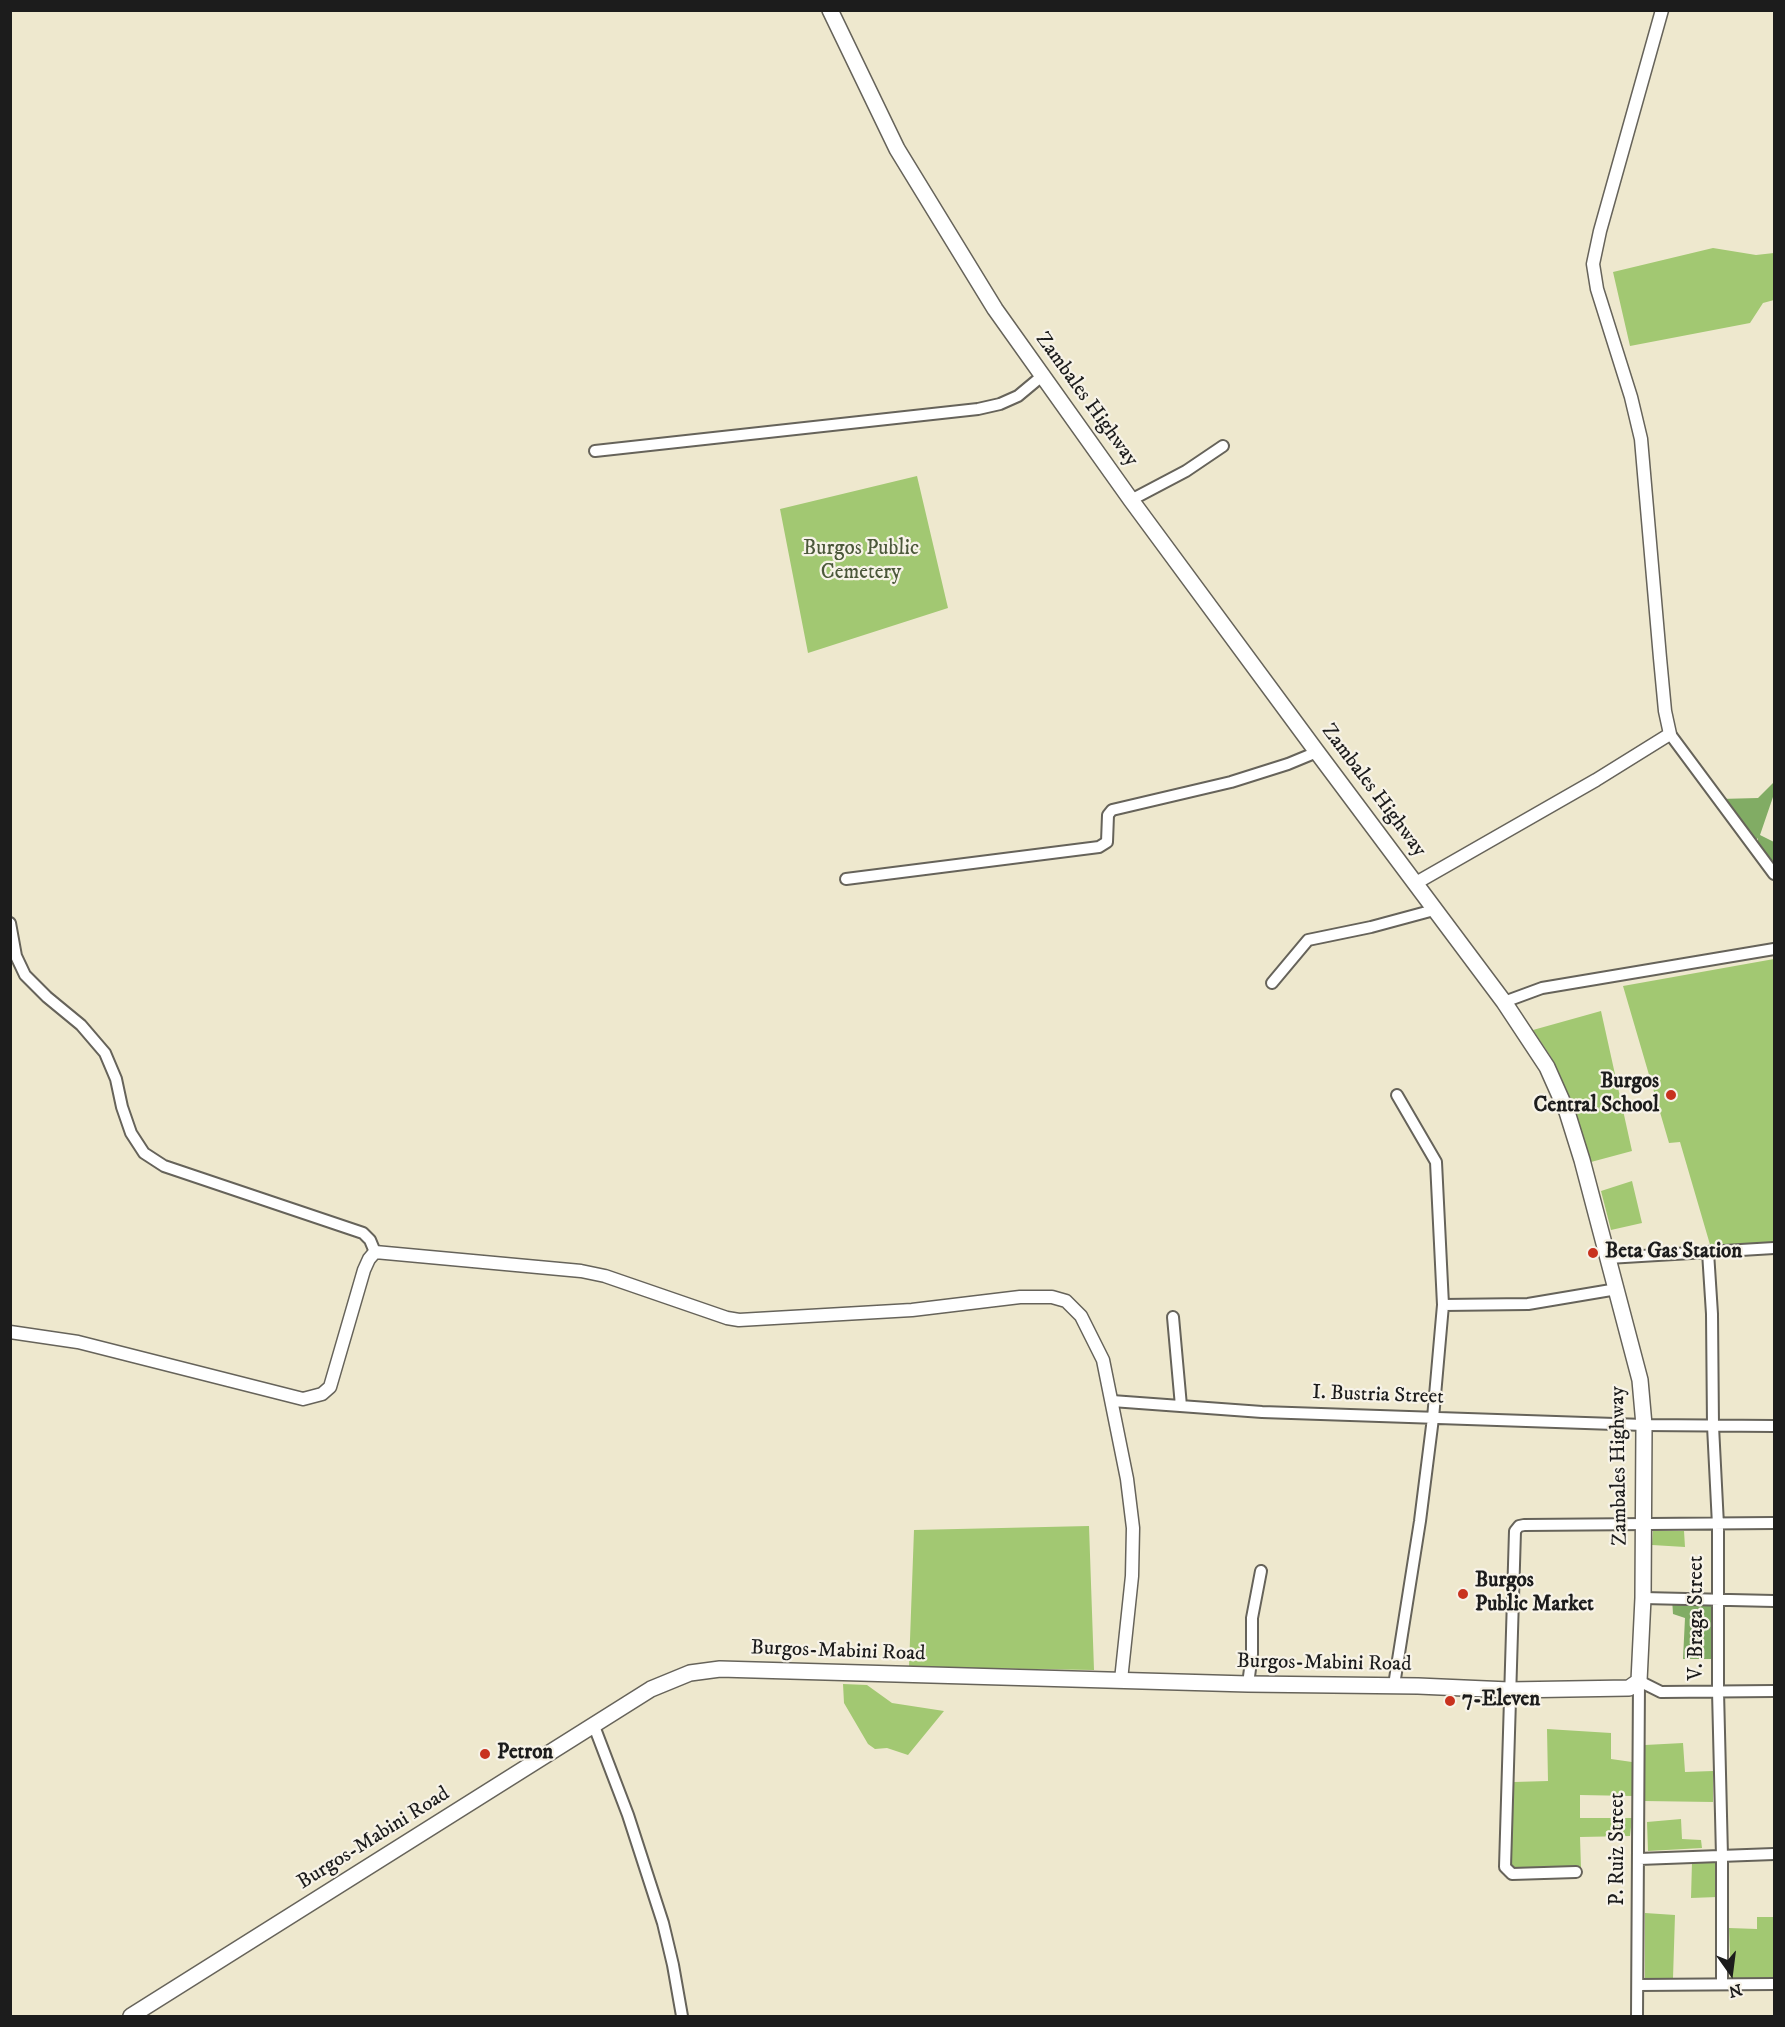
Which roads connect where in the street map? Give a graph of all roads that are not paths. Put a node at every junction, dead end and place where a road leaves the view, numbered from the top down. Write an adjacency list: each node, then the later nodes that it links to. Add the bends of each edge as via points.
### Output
1 (830, 10): 3 (main road, Zambales Highway, via 897,148 995,309)
2 (1662, 10): 7 (street, via 1593,264 1641,439)
3 (1042, 376): 5 (street, via 1018,396 978,409); 6 (main road, Zambales Highway)
4 (1223, 446): 6 (street)
5 (595, 451)
6 (1131, 500): 8 (main road, Zambales Highway)
7 (1670, 734): 9 (street); 11 (street)
8 (1317, 752): 10 (street, via 1231,782 1112,810 1108,815 1107,842 1099,847); 11 (main road, Zambales Highway)
9 (1774, 874)
10 (846, 879)
11 (1416, 883): 12 (main road, Zambales Highway)
12 (1434, 909): 15 (street, via 1308,940); 16 (main road, Zambales Highway)
13 (10, 923): 19 (street, via 16,956 25,975 81,1024 105,1053 131,1133 144,1154 164,1166 363,1233)
14 (1774, 949): 16 (street, via 1542,988)
15 (1272, 983)
16 (1504, 1002): 21 (main road, Zambales Highway, via 1548,1067 1559,1093)
17 (1397, 1095): 23 (street, via 1436,1162)
18 (1774, 1248): 20 (street)
19 (375, 1252): 25 (street, via 364,1270 330,1388 312,1398 303,1399 78,1342); 26 (street, via 581,1271 739,1320 1053,1297 1066,1301 1081,1316 1103,1360)
20 (1708, 1252): 21 (street); 30 (street, V. Braga Street)
21 (1608, 1258): 22 (main road, Zambales Highway)
22 (1617, 1288): 23 (street, via 1528,1304); 29 (main road, Zambales Highway, via 1640,1380)
23 (1443, 1305): 28 (street)
24 (1173, 1317): 27 (street)
25 (10, 1332)
26 (1112, 1401): 27 (street, I. Bustria Street); 39 (street, via 1133,1528)
27 (1181, 1406): 28 (street, I. Bustria Street)
28 (1433, 1418): 29 (street, I. Bustria Street); 42 (street)
29 (1644, 1425): 30 (street, I. Bustria Street); 33 (main road, Zambales Highway)
30 (1713, 1426): 31 (street, I. Bustria Street); 34 (street, V. Braga Street)
31 (1774, 1426)
32 (1774, 1523): 34 (street)
33 (1643, 1524): 34 (street); 36 (main road, Zambales Highway); 43 (street, via 1516,1528)
34 (1718, 1525): 37 (street, V. Braga Street)
35 (1261, 1571): 41 (street, via 1252,1618)
36 (1642, 1598): 37 (street); 40 (main road, Zambales Highway)
37 (1719, 1599): 38 (street); 44 (street, V. Braga Street)
38 (1774, 1601)
39 (1121, 1680): 41 (main road, Burgos-Mabini Road); 46 (main road, Burgos-Mabini Road, via 720,1669 690,1673 651,1689)
40 (1639, 1681): 43 (main road, Burgos-Mabini Road, via 1629,1688); 44 (street, via 1661,1692); 49 (street, P. Ruiz Street)
41 (1248, 1684): 42 (main road, Burgos-Mabini Road)
42 (1394, 1685): 43 (main road, Burgos-Mabini Road)
43 (1509, 1690): 50 (street, via 1505,1867 1512,1874)
44 (1718, 1691): 45 (street); 48 (street, V. Braga Street)
45 (1774, 1691)
46 (594, 1726): 54 (main road, Burgos-Mabini Road); 55 (street, via 663,1923)
47 (1774, 1854): 48 (street)
48 (1722, 1856): 49 (street); 51 (street, V. Braga Street)
49 (1639, 1859): 53 (street, P. Ruiz Street)
50 (1576, 1872)
51 (1722, 1984): 52 (street); 53 (street)
52 (1774, 1984)
53 (1638, 1985): 56 (street, P. Ruiz Street)
54 (131, 2016)
55 (682, 2016)
56 (1637, 2016)

